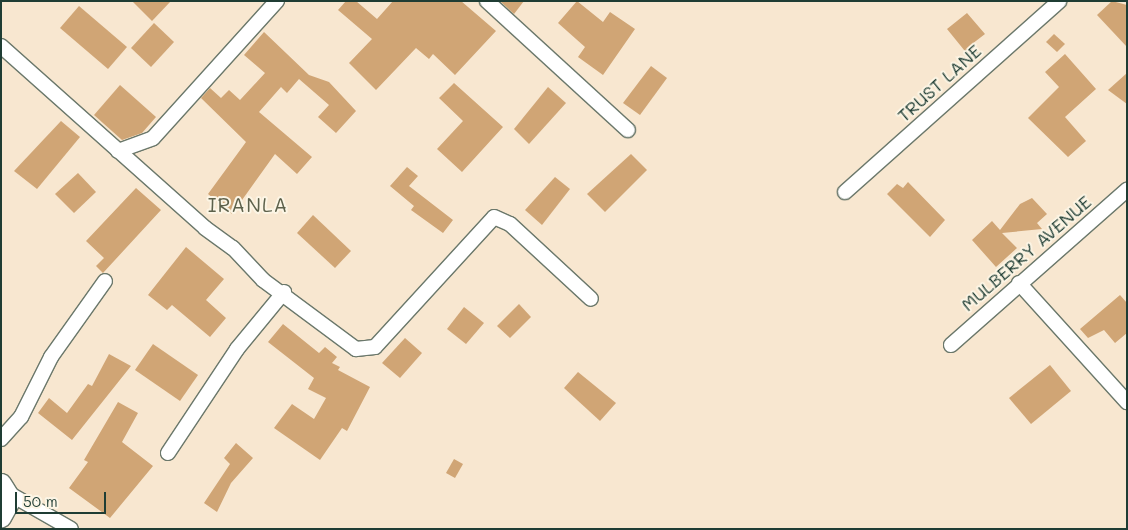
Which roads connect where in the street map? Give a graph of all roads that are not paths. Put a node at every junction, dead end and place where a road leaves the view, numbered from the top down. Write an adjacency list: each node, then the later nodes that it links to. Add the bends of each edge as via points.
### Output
1 (277, 1): 6 (street, via 153,138)
2 (487, 1): 5 (street)
3 (1059, 1): 8 (street, TRUST LANE)
4 (1, 46): 6 (street)
5 (628, 130)
6 (118, 151): 11 (street, via 234,248 263,280)
7 (1127, 190): 10 (street, MULBERRY AVENUE)
8 (845, 192)
9 (105, 281): 15 (street, via 51,357 21,417)
10 (1019, 283): 13 (street, MULBERRY AVENUE); 14 (street)
11 (284, 292): 12 (street, via 349,346 365,350 375,347 494,217 510,224); 16 (street, via 237,349)
12 (591, 299)
13 (951, 345)
14 (1127, 402)
15 (1, 439)
16 (168, 453)
17 (5, 489): 18 (street); 19 (street)
18 (1, 517)
19 (72, 529)

